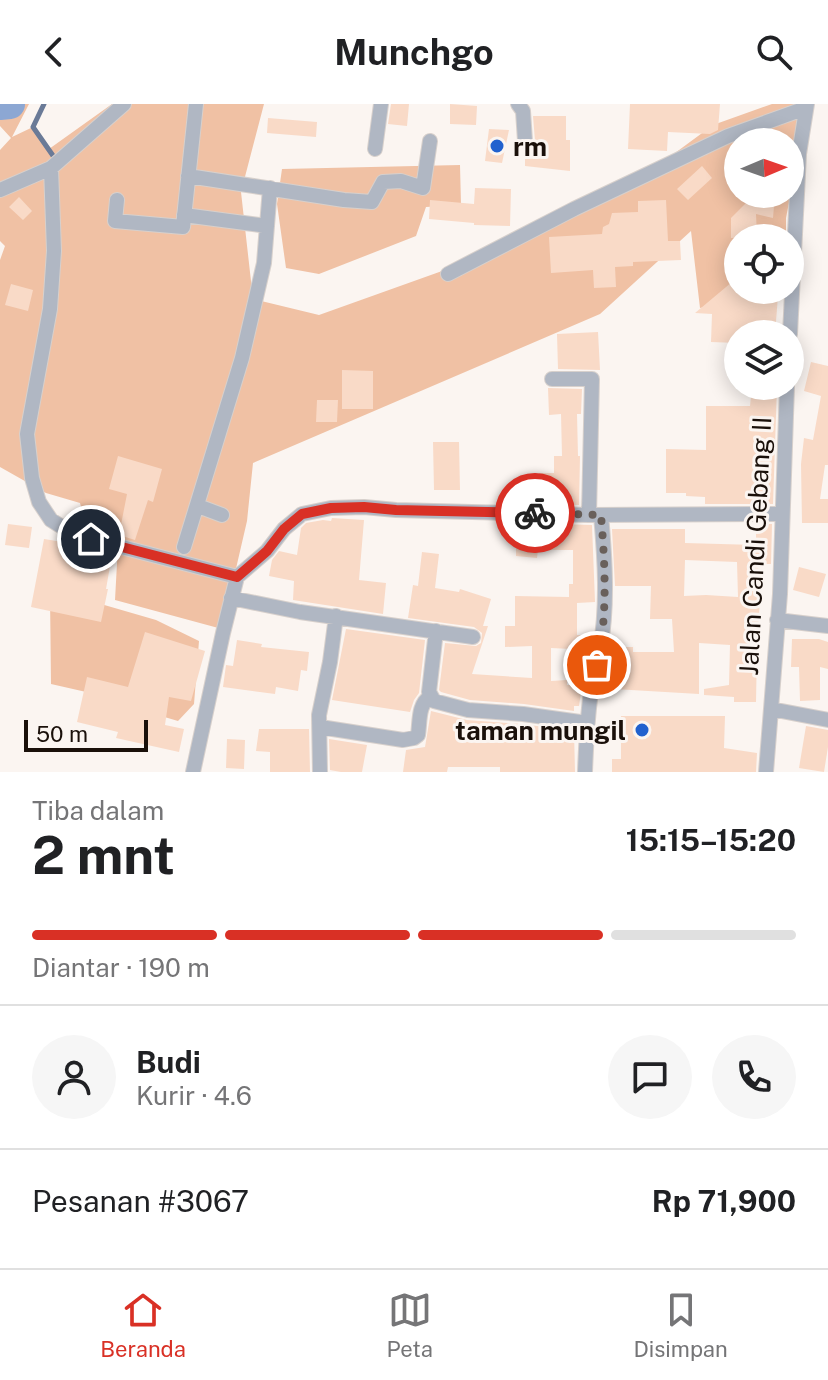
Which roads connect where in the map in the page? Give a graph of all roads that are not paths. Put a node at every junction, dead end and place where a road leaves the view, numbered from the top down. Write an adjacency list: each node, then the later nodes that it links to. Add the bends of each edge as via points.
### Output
1 (124, 104): 9 (street)
2 (196, 104): 10 (street)
3 (381, 104): 8 (street)
4 (518, 104): 7 (street)
5 (806, 106): 16 (street, via 728,136); 17 (street)
6 (430, 141): 11 (street, via 423,188 383,182 372,202)
7 (525, 141)
8 (375, 149)
9 (52, 166): 12 (street); 25 (street, via 50,309 27,434 39,502 51,520 67,530)
10 (188, 176): 11 (street); 14 (street)
11 (270, 188): 15 (street)
12 (0, 190)
13 (117, 200): 14 (street, via 115,221 183,227)
14 (184, 215): 15 (street)
15 (267, 226): 20 (street, via 242,358)
16 (448, 274)
17 (791, 320)
18 (552, 379): 23 (street, via 592,379)
19 (786, 400): 21 (street, Jalan Candi Gebang II)
20 (198, 506): 22 (street); 24 (street)
21 (782, 514): 23 (street); 28 (street, Jalan Candi Gebang II)
22 (222, 515)
23 (595, 515): 25 (street, via 331,508 302,514); 35 (street, via 605,588 601,649)
24 (184, 547)
25 (237, 577): 26 (street)
26 (231, 598): 27 (street); 37 (street)
27 (336, 616): 30 (street); 36 (street)
28 (777, 620): 29 (street); 33 (street, Jalan Candi Gebang II)
29 (828, 626)
30 (436, 631): 31 (street); 32 (street)
31 (473, 637)
32 (430, 697): 35 (street, via 468,710); 36 (street, via 422,706 414,738)
33 (771, 709): 34 (street); 40 (street, Jalan Candi Gebang II)
34 (828, 720)
35 (587, 723): 39 (street)
36 (320, 727): 38 (street)
37 (193, 772)
38 (320, 772)
39 (585, 772)
40 (766, 772)

